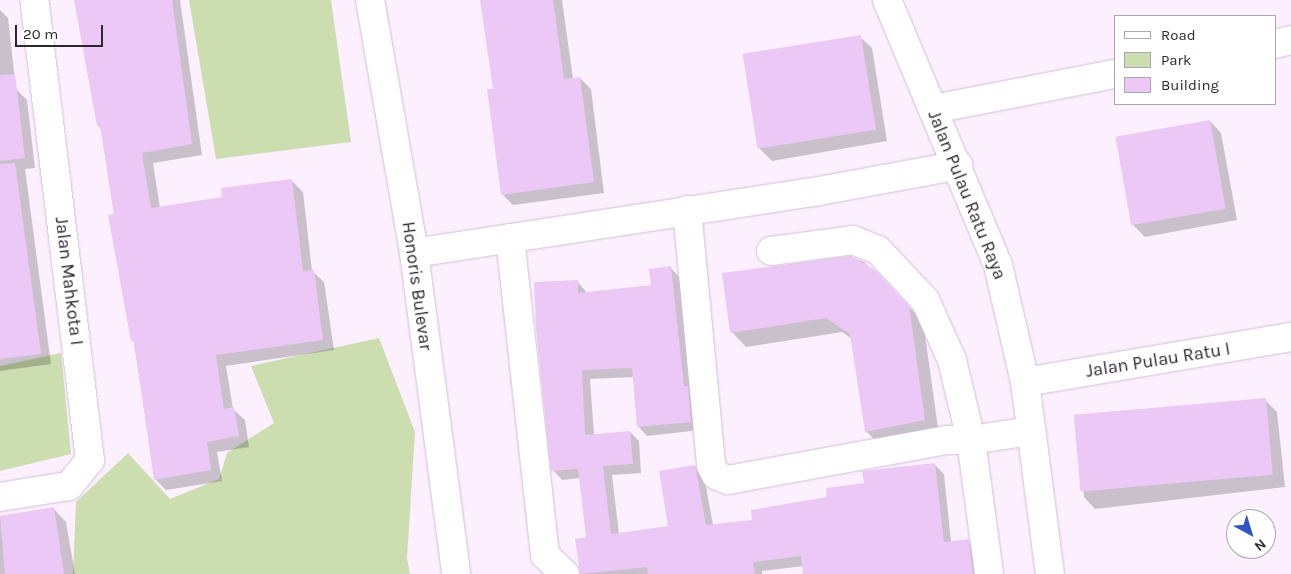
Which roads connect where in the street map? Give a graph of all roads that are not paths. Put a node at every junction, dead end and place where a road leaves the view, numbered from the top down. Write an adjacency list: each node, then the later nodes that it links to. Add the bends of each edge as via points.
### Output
1 (34, 0): 17 (street, Jalan Mahkota I, via 90,460 69,486)
2 (370, 0): 12 (street, Honoris Bulevar)
3 (887, 0): 7 (street, Jalan Pulau Ratu Raya)
4 (1291, 40): 5 (street)
5 (1276, 44)
6 (1114, 74): 7 (street)
7 (933, 109): 8 (street, Jalan Pulau Ratu Raya)
8 (959, 165): 9 (street, via 814,192); 14 (street, Jalan Pulau Ratu Raya, via 998,265)
9 (687, 210): 10 (street); 16 (street, via 711,466 716,474 728,480 946,440)
10 (510, 238): 12 (street); 19 (street, via 545,555)
11 (771, 250): 16 (street, via 853,240 878,250 892,262 925,300 942,331)
12 (414, 253): 18 (street, Honoris Bulevar)
13 (1291, 337): 14 (street, Jalan Pulau Ratu I)
14 (1025, 382): 15 (street, Jalan Pulau Ratu Raya)
15 (1031, 431): 16 (street); 21 (street, Jalan Pulau Ratu Raya)
16 (971, 440): 20 (street)
17 (0, 497)
18 (456, 574)
19 (565, 574)
20 (989, 574)
21 (1050, 574)

